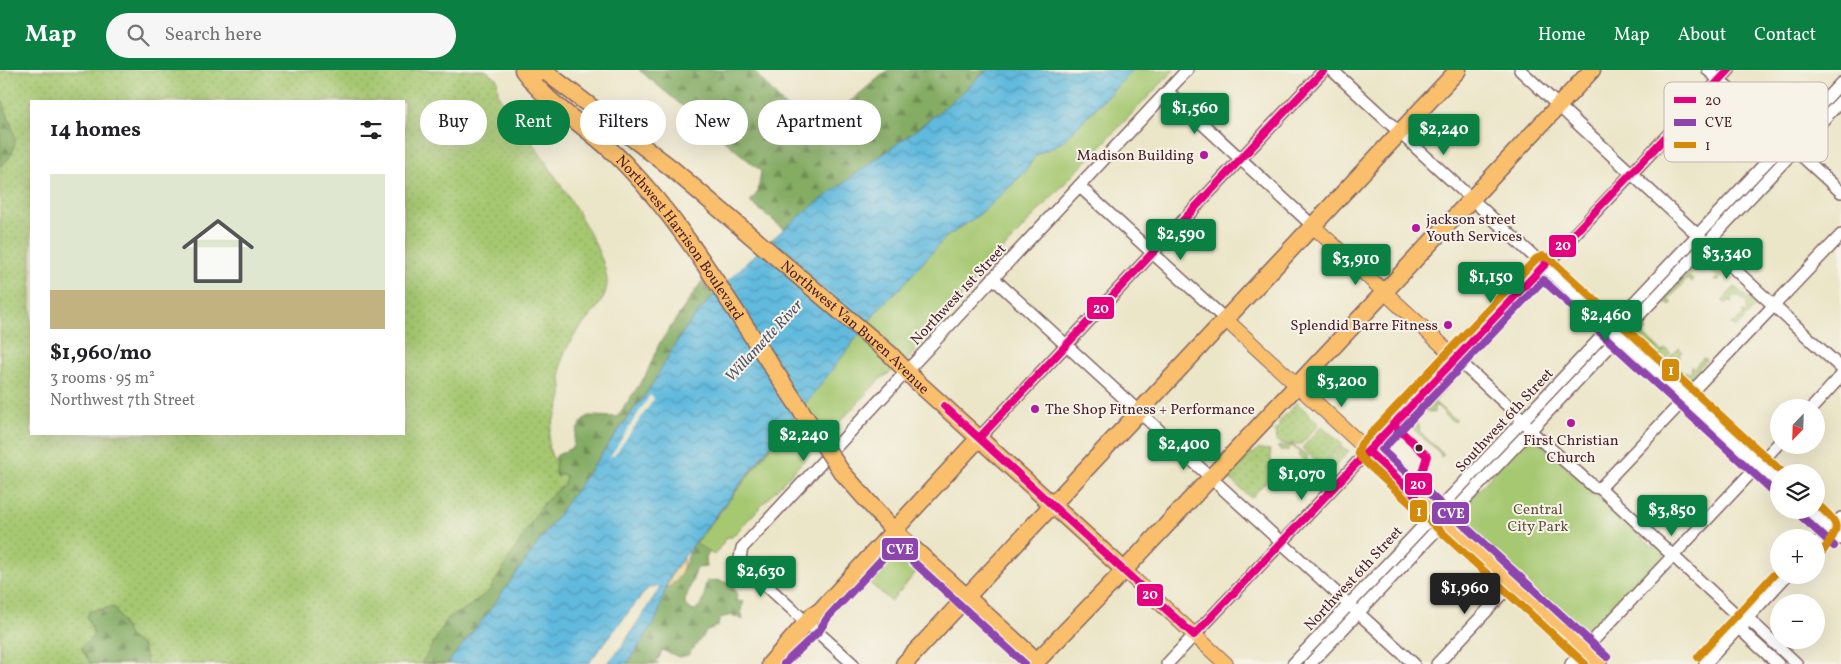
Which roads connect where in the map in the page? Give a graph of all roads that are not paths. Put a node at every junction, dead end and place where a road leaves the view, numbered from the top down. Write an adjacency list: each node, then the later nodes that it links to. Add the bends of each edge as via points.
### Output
1 (523, 70): 61 (highway, Northwest Harrison Boulevard, bridge, via 536,89 624,162 678,224 840,471)
2 (536, 70): 42 (highway, Northwest Van Buren Avenue, via 547,73 703,194 890,354)
3 (1187, 70): 13 (street, Northwest 1st Street)
4 (1324, 70): 20 (street)
5 (1332, 70): 18 (street)
6 (1458, 70): 18 (highway)
7 (1520, 70): 16 (street)
8 (1592, 70): 16 (highway)
9 (1708, 70): 11 (street)
10 (1728, 70): 11 (street)
11 (1719, 80)
12 (1841, 83): 14 (street, Southwest 6th Street)
13 (1168, 92): 20 (street); 25 (street, Northwest 1st Street)
14 (1828, 99)
15 (1841, 101): 17 (street, Southwest 6th Street)
16 (1559, 106): 24 (street); 27 (highway)
17 (1828, 113)
18 (1399, 133): 27 (street); 28 (highway)
19 (1664, 138): 24 (street)
20 (1241, 159): 28 (street); 32 (street)
21 (1774, 162): 29 (street, Southwest 6th Street)
22 (1777, 162): 31 (street, Southwest 6th Street)
23 (1808, 162): 26 (street)
24 (1631, 173): 29 (street); 33 (street)
25 (1079, 186): 32 (street); 34 (street, Northwest 1st Street)
26 (1841, 192)
27 (1471, 200): 33 (street); 35 (highway)
28 (1313, 226): 35 (main road); 37 (highway)
29 (1698, 235): 31 (street); 38 (street, Southwest 6th Street)
30 (1841, 235): 36 (street)
31 (1707, 244): 36 (street); 39 (street, Southwest 6th Street)
32 (1154, 254): 37 (street); 40 (street)
33 (1543, 266): 38 (street); 41 (street)
34 (993, 278): 40 (street); 42 (street, Northwest 1st Street)
35 (1384, 292): 41 (main road); 45 (highway)
36 (1774, 306): 43 (street); 46 (street)
37 (1225, 320): 45 (main road); 48 (highway)
38 (1610, 328): 39 (street); 49 (street, Southwest 6th Street)
39 (1620, 337): 46 (street); 49 (street, Southwest 6th Street)
40 (1067, 346): 48 (street); 50 (street)
41 (1457, 359): 49 (street); 51 (main road)
42 (913, 364): 50 (highway, Northwest Van Buren Avenue, via 944,406); 73 (street, Northwest 1st Street, via 744,545 740,558 744,566)
43 (1841, 368)
44 (1841, 376): 47 (street)
45 (1297, 385): 51 (main road); 55 (highway)
46 (1687, 398): 53 (street); 56 (street)
47 (1820, 399)
48 (1139, 412): 55 (street); 57 (highway)
49 (1527, 425): 56 (street, via 1594,487); 58 (street, Southwest 6th Street)
50 (980, 438): 57 (highway, Northwest Van Buren Avenue); 61 (highway)
51 (1368, 451): 58 (main road); 65 (street)
52 (1770, 452): 53 (street)
53 (1758, 464): 54 (street); 66 (street)
54 (1770, 475)
55 (1210, 477): 65 (street); 67 (highway)
56 (1600, 488): 66 (street)
57 (1052, 504): 67 (highway, Northwest Van Buren Avenue); 70 (highway)
58 (1440, 517): 68 (main road); 71 (street, Northwest 6th Street)
59 (1841, 518): 62 (street)
60 (1818, 519): 62 (street)
61 (894, 530): 70 (highway, Northwest Harrison Boulevard); 73 (highway)
62 (1830, 530): 63 (street); 64 (street)
63 (1825, 535)
64 (1841, 539)
65 (1281, 542): 71 (street); 74 (street)
66 (1672, 556): 72 (street); 75 (street)
67 (1124, 570): 74 (main road, Northwest Van Buren Avenue); 76 (highway)
68 (1512, 584): 75 (main road); 85 (street)
69 (1778, 584): 72 (street)
70 (967, 596): 76 (highway, Northwest Harrison Boulevard); 79 (highway)
71 (1354, 608): 82 (street, Northwest 6th Street); 83 (street, Northwest 6th Street); 84 (street)
72 (1743, 621): 88 (street); 89 (street, via 1743,632); 90 (street, via 1752,622)
73 (808, 624): 77 (highway); 78 (street)
74 (1194, 635): 80 (street); 81 (main road, Northwest Van Buren Avenue)
75 (1585, 650): 86 (street); 87 (main road)
76 (1037, 663)
77 (770, 664)
78 (853, 664)
79 (904, 664)
80 (1167, 664)
81 (1226, 664)
82 (1293, 664)
83 (1310, 664)
84 (1414, 664)
85 (1437, 664)
86 (1572, 664)
87 (1600, 664)
88 (1705, 664)
89 (1778, 664)
90 (1797, 664)

